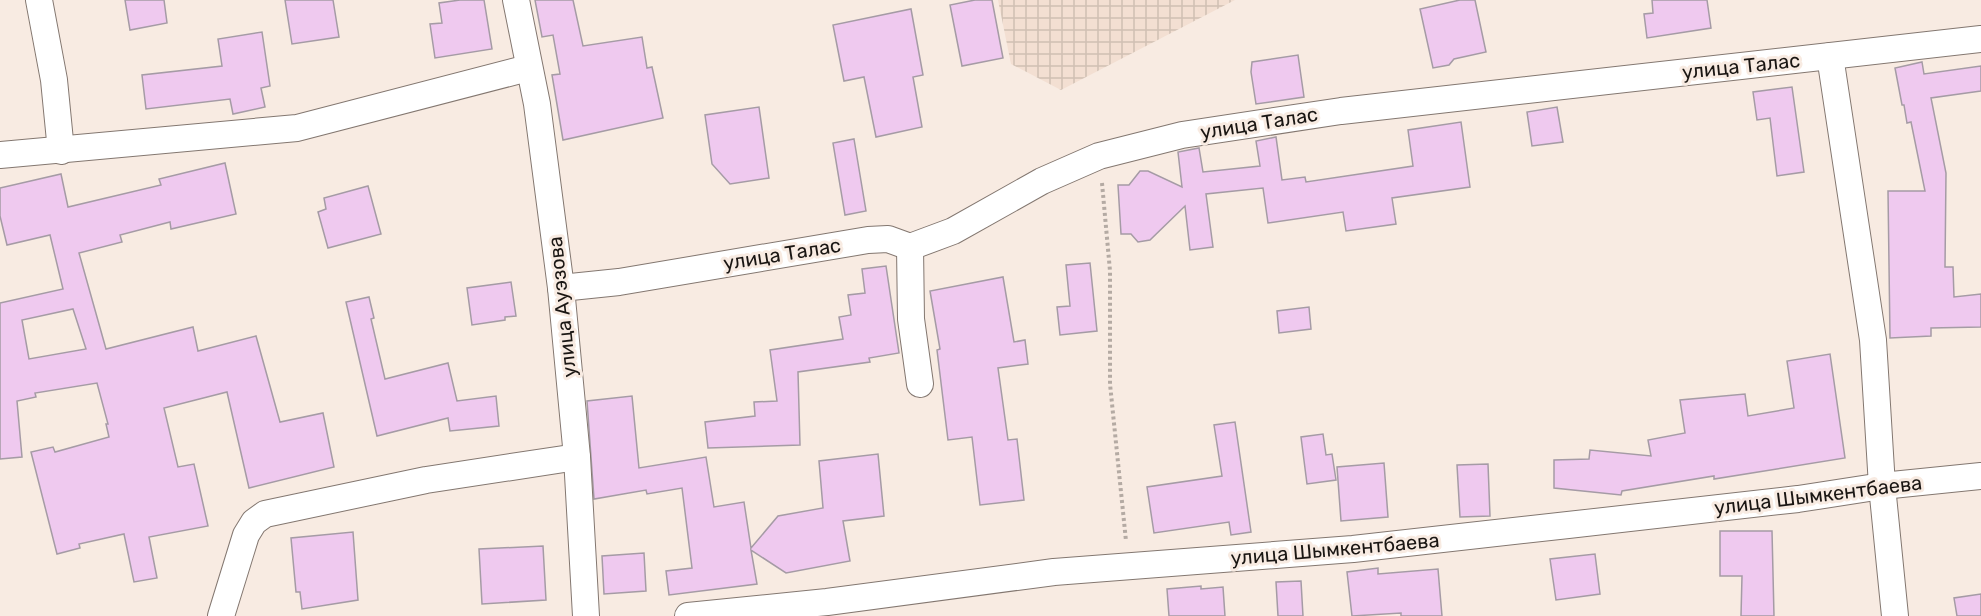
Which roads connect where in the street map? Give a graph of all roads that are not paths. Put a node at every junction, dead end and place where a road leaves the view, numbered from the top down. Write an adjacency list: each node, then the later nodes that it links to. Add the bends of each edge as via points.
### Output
1 (39, 0): 6 (street, via 54,80)
2 (516, 0): 5 (street, улица Ауэзова)
3 (1981, 39): 4 (street, улица Талас)
4 (1830, 56): 8 (street, улица Талас, via 1341,111 1182,135 1099,156 1042,181 953,231); 13 (street, via 1873,339)
5 (528, 68): 6 (street, via 297,128); 9 (street, улица Ауэзова, via 537,104)
6 (61, 151): 7 (street)
7 (0, 155)
8 (910, 247): 9 (street, улица Талас, via 888,239 868,240 619,282); 10 (street, via 911,319)
9 (561, 288): 11 (street, улица Ауэзова)
10 (920, 384)
11 (577, 457): 14 (street, via 426,480 265,514 246,535); 15 (street, улица Ауэзова)
12 (1981, 476): 13 (street, улица Шымкентбаева)
13 (1882, 486): 16 (street, улица Шымкентбаева, via 1377,546 1043,574); 17 (street)
14 (221, 616)
15 (586, 616)
16 (688, 616)
17 (1895, 616)

